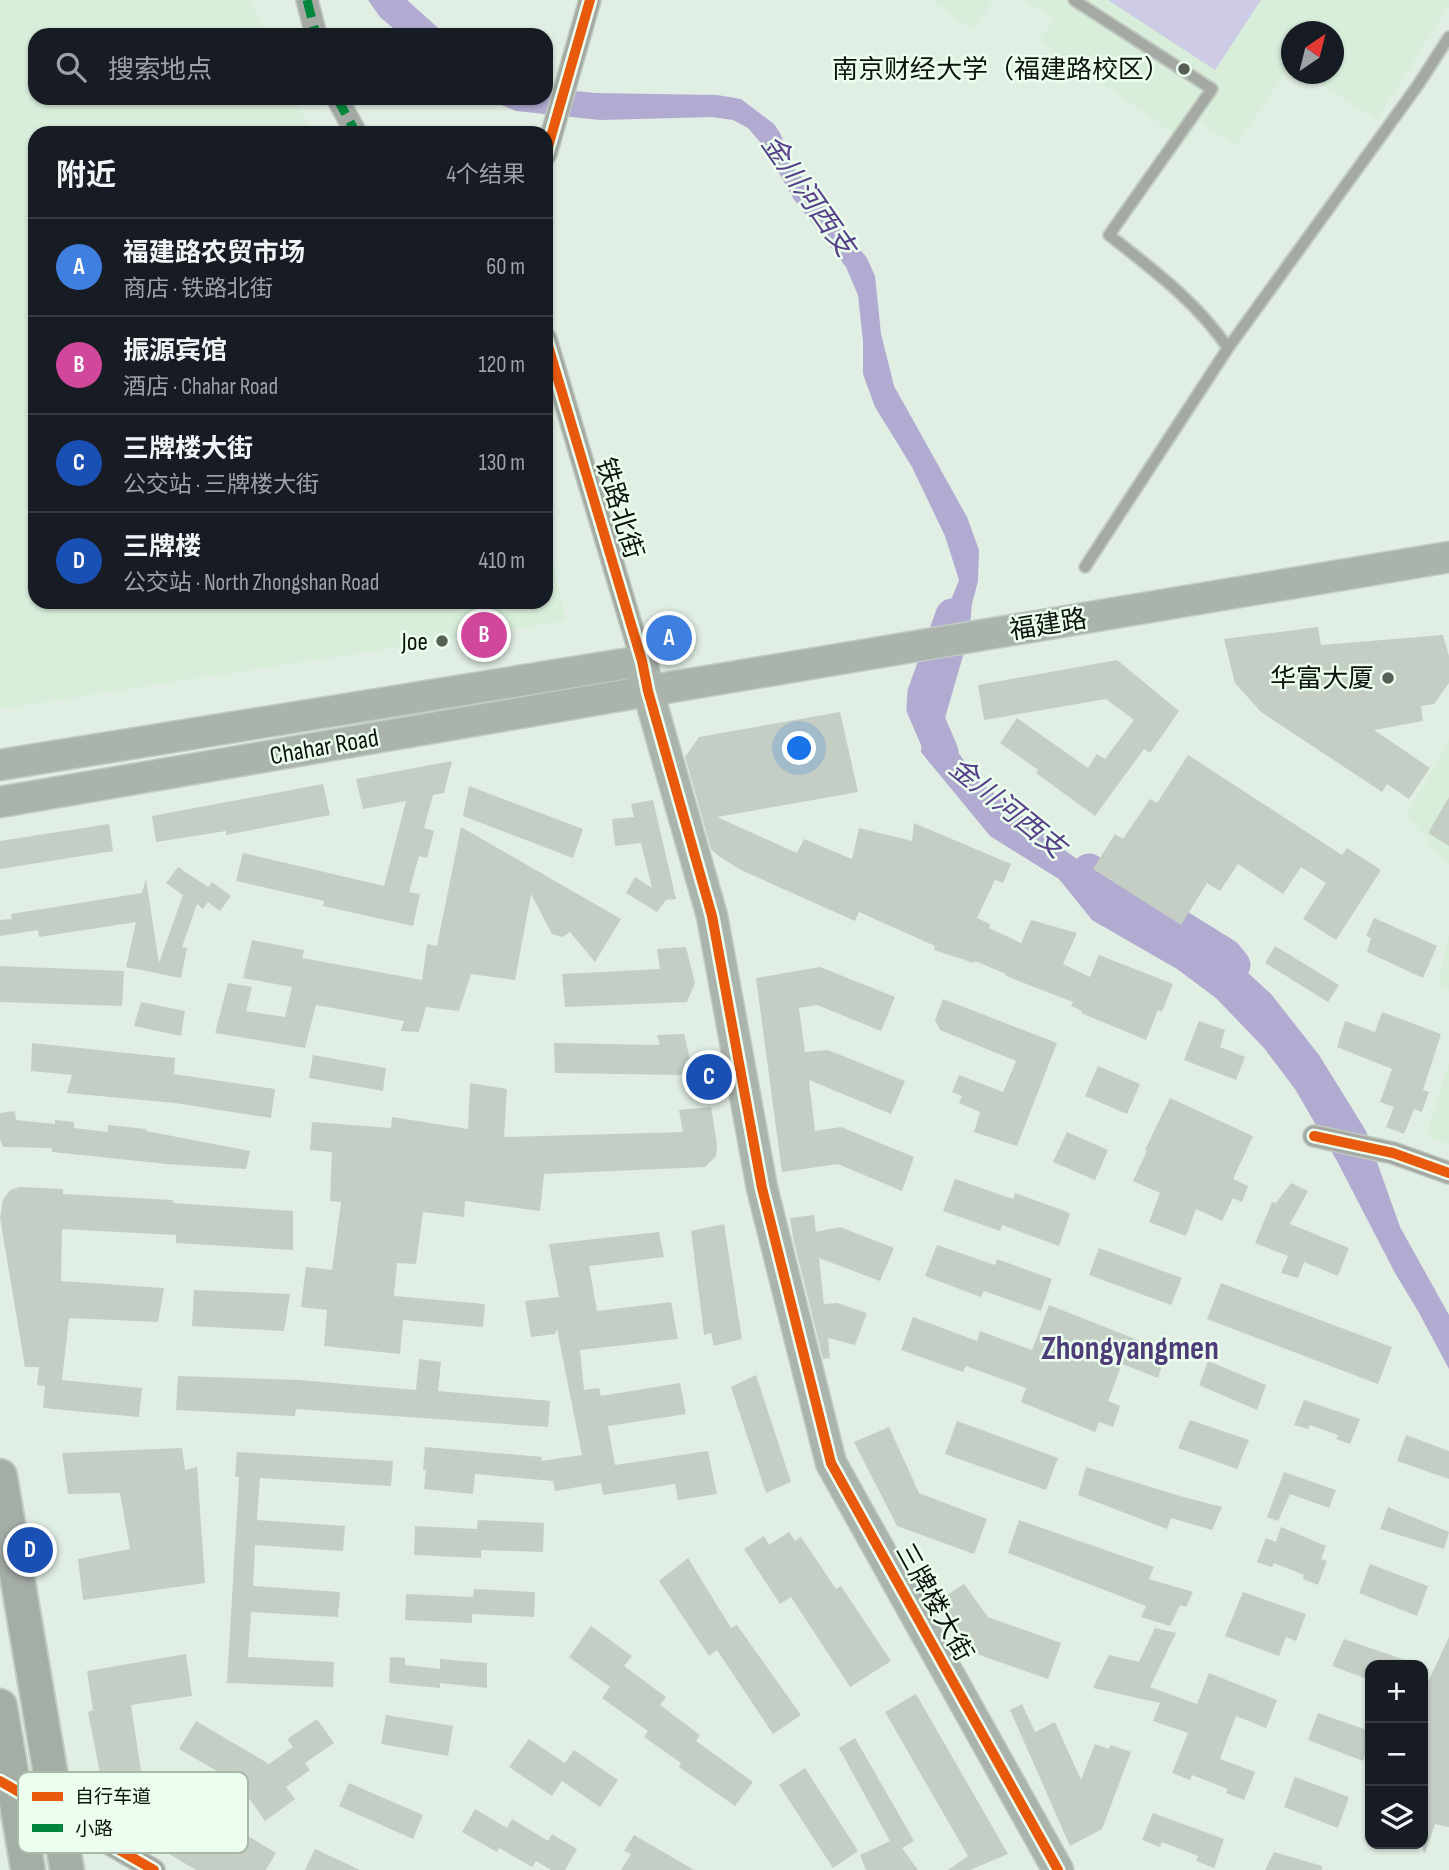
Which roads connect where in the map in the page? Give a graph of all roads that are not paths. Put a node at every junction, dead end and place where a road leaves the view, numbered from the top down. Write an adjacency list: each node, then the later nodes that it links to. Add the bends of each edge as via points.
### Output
1 (307, 0): 4 (street)
2 (590, 0): 8 (street)
3 (1074, 0): 9 (lane, via 1212,89 1109,235 1164,278)
4 (314, 28)
5 (1449, 37): 9 (lane)
6 (341, 105): 7 (street)
7 (352, 126)
8 (553, 129)
9 (1228, 348): 12 (lane)
10 (553, 362): 13 (street, 铁路北街)
11 (1449, 558): 14 (main road, 福建路)
12 (1085, 567)
13 (642, 661): 14 (main road, 铁路北街); 15 (main road, Chahar Road)
14 (648, 691): 16 (main road, Chahar Road); 28 (main road, 三牌楼大街, via 712,916 762,1188 831,1463)
15 (0, 765)
16 (0, 802)
17 (1314, 1136): 18 (street, via 1393,1153)
18 (1449, 1173)
19 (0, 1476): 21 (main road)
20 (0, 1706): 22 (main road)
21 (51, 1772)
22 (7, 1785): 23 (main road)
23 (18, 1830)
24 (24, 1853): 26 (main road)
25 (125, 1853): 27 (street)
26 (28, 1870)
27 (154, 1870)
28 (1058, 1870)

